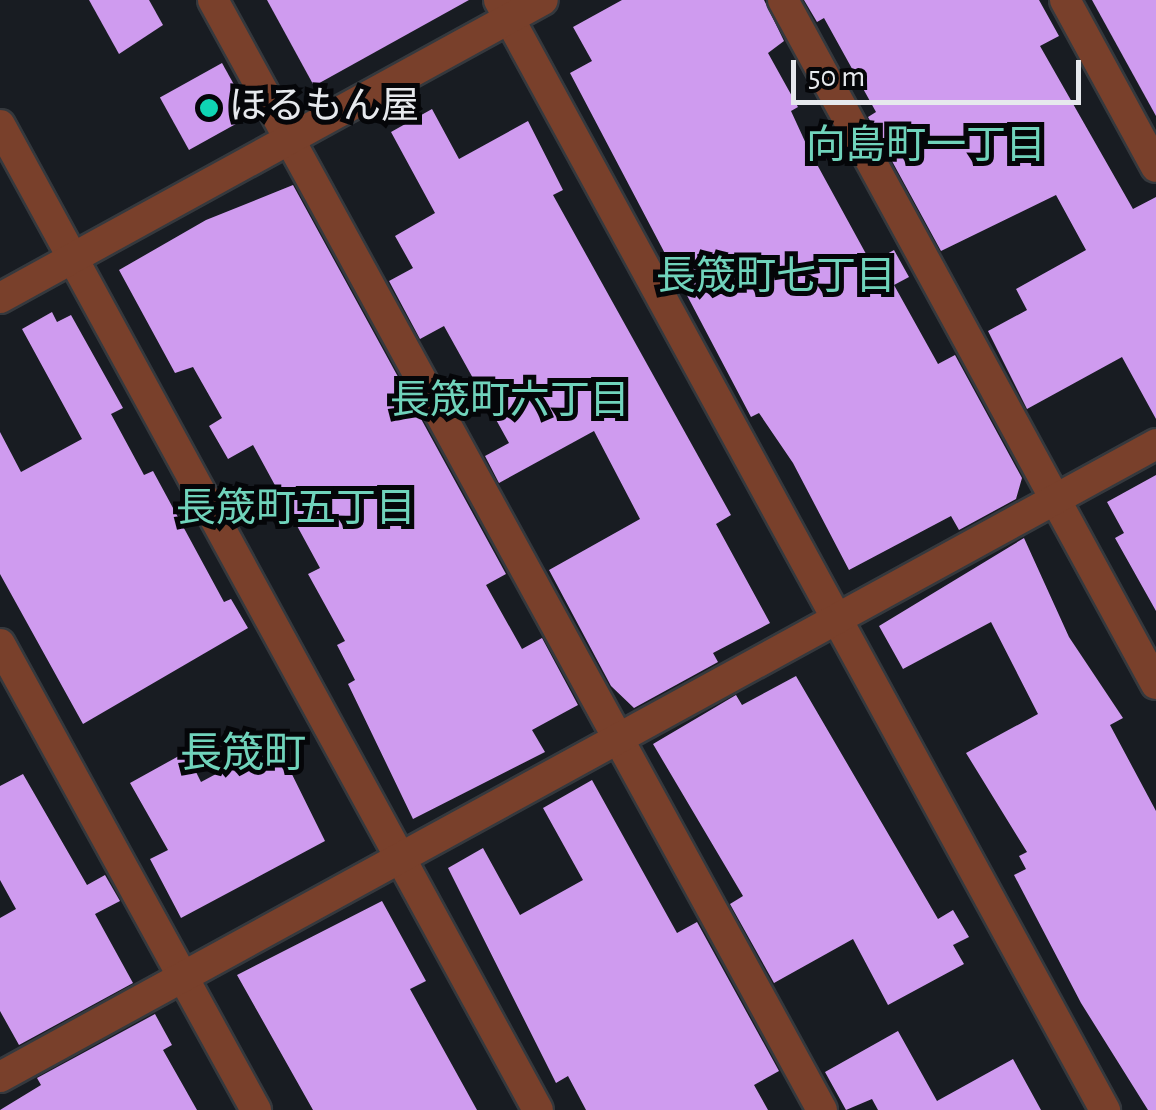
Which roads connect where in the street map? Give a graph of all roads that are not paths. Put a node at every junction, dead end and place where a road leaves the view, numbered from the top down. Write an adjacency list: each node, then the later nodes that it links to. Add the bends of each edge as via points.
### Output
1 (213, 0): 7 (street)
2 (543, 0): 5 (street)
3 (783, 0): 12 (street)
4 (1065, 0): 8 (street)
5 (504, 9): 7 (street); 13 (street)
6 (0, 125): 9 (street)
7 (288, 140): 9 (street); 16 (street)
8 (1156, 167)
9 (73, 258): 10 (street); 17 (street)
10 (0, 298)
11 (1156, 444): 12 (street)
12 (1055, 500): 13 (street); 15 (street)
13 (836, 618): 16 (street); 23 (street)
14 (0, 644): 18 (street)
15 (1156, 684)
16 (618, 738): 17 (street); 22 (street)
17 (400, 857): 18 (street); 21 (street)
18 (183, 976): 19 (street); 20 (street)
19 (0, 1077)
20 (256, 1110)
21 (538, 1110)
22 (822, 1110)
23 (1105, 1110)

